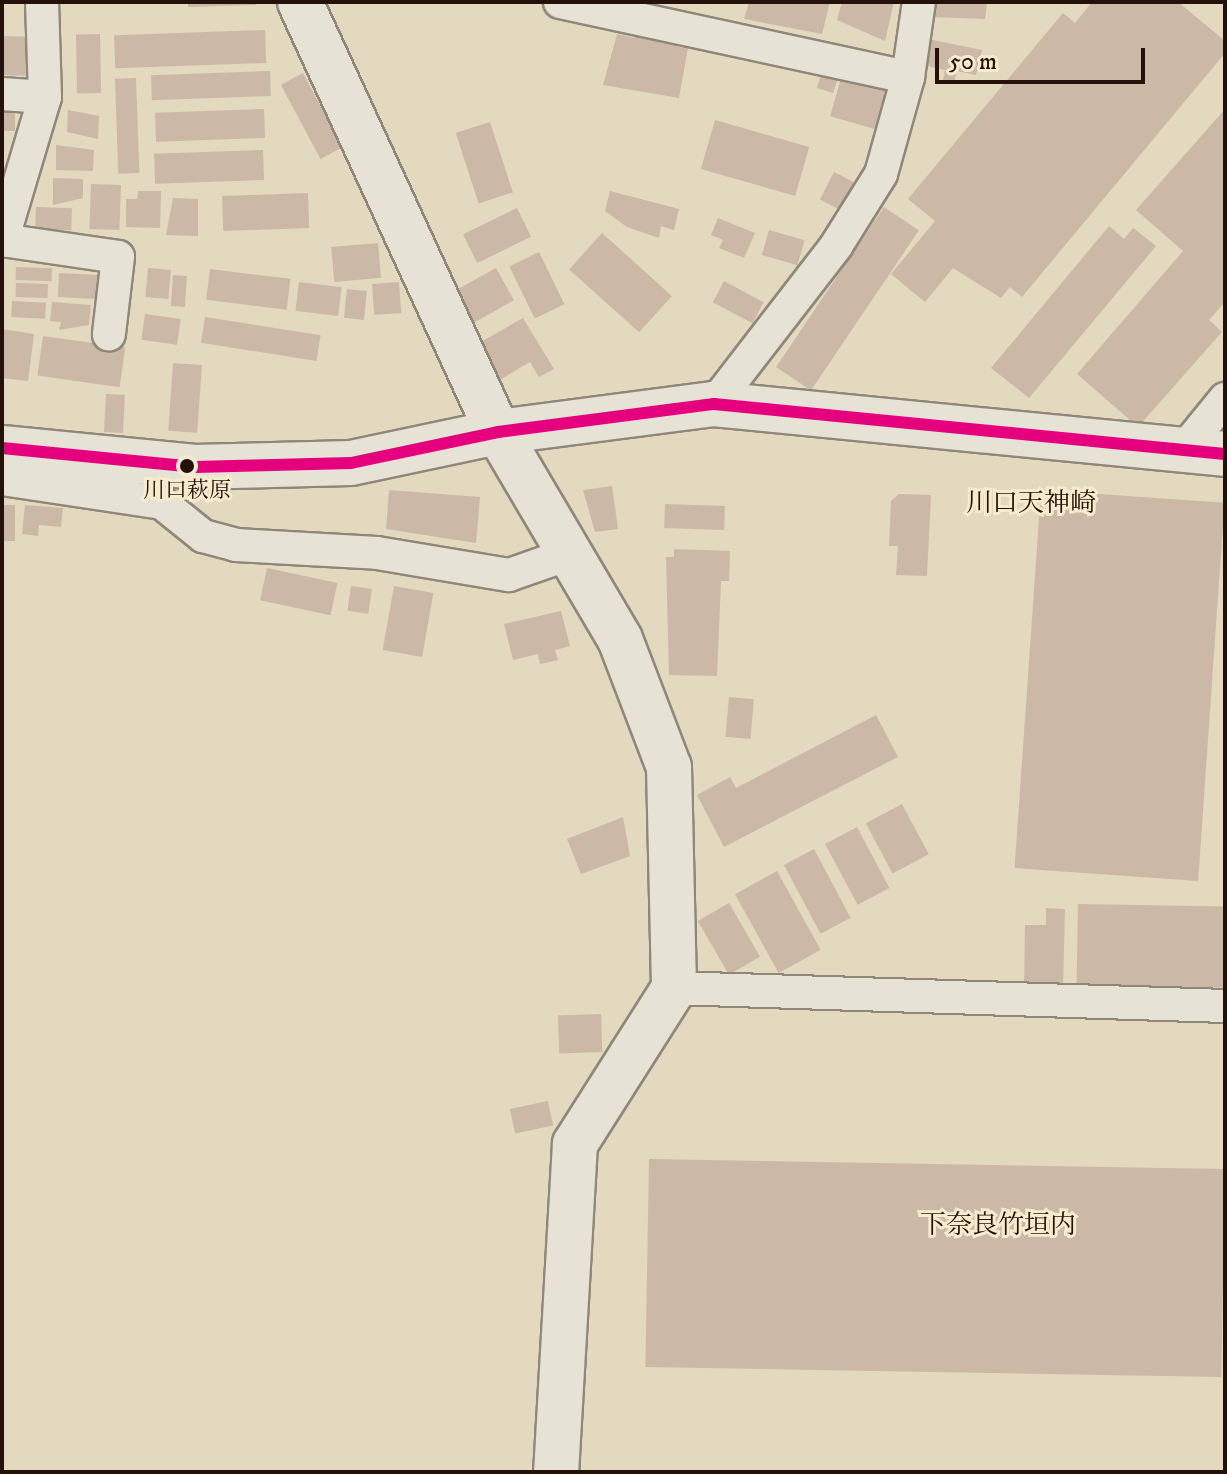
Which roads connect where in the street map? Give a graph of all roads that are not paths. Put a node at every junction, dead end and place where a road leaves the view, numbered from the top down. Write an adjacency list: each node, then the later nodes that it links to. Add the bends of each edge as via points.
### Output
1 (42, 2): 7 (street)
2 (300, 2): 12 (street)
3 (560, 2): 5 (street)
4 (919, 2): 5 (street)
5 (908, 77): 11 (street, via 881,174 836,246)
6 (2, 94): 7 (street)
7 (45, 97): 8 (street)
8 (2, 241): 9 (street, via 118,257)
9 (109, 334)
10 (1225, 399): 14 (street)
11 (714, 404): 12 (street); 14 (street)
12 (498, 432): 13 (street, via 351,463 195,467); 17 (street)
13 (2, 448)
14 (1181, 453): 15 (street)
15 (1225, 454)
16 (2, 479): 17 (street, via 162,503 203,536 236,545 377,553 509,575)
17 (572, 553): 18 (street, via 649,701 669,767)
18 (674, 988): 19 (street); 20 (street, via 575,1144)
19 (1225, 1006)
20 (556, 1472)

